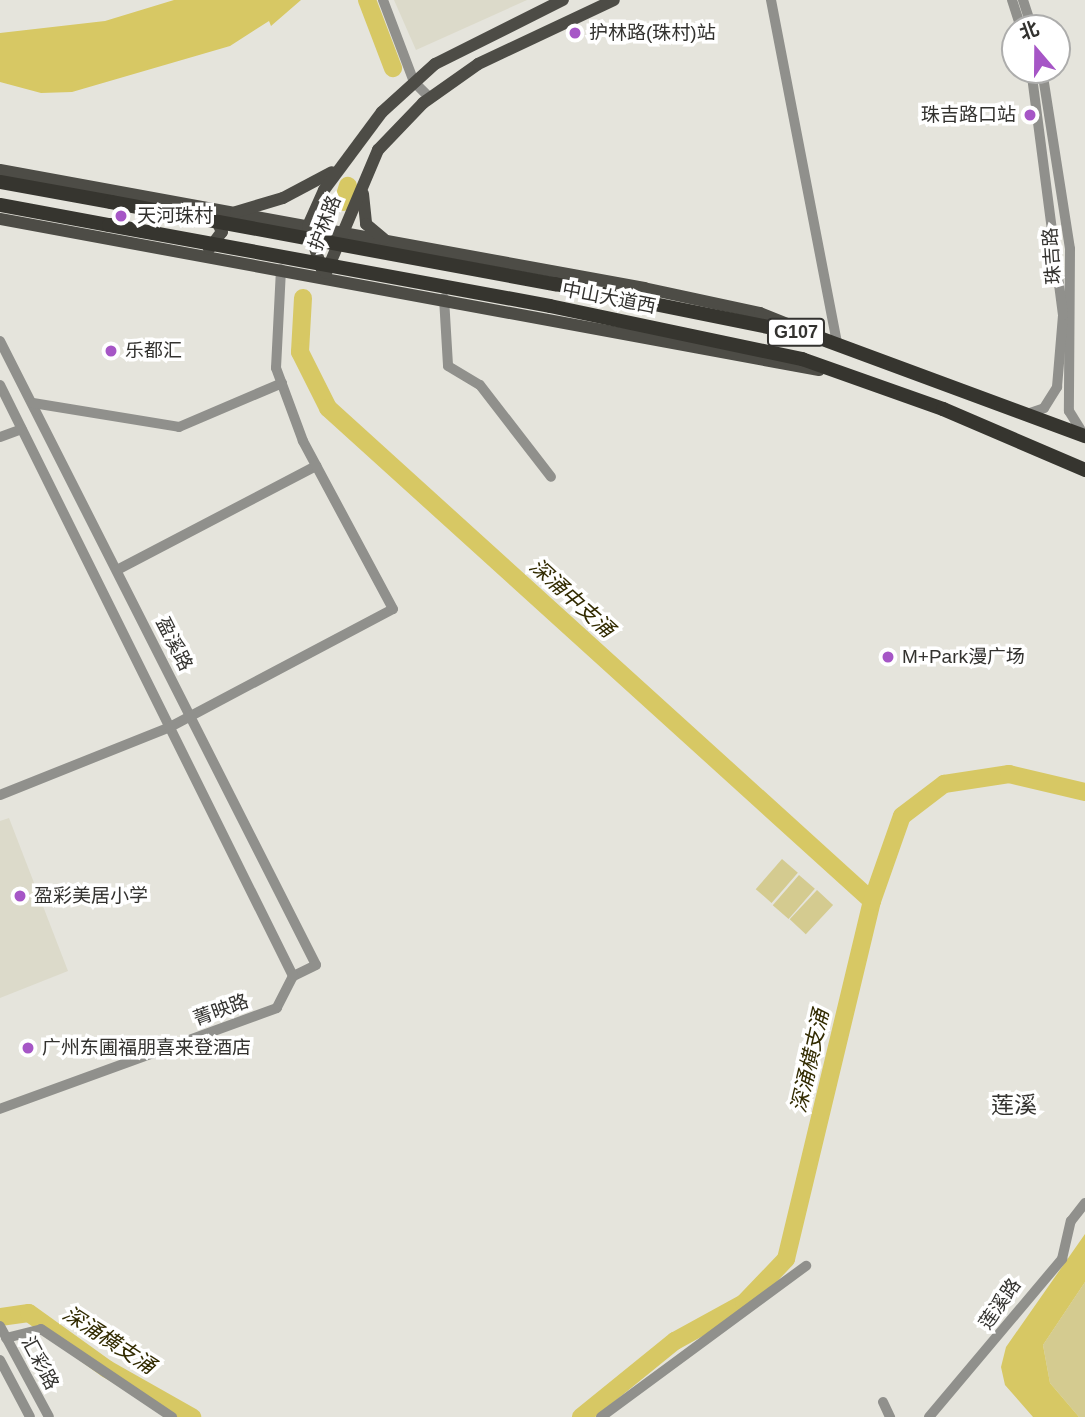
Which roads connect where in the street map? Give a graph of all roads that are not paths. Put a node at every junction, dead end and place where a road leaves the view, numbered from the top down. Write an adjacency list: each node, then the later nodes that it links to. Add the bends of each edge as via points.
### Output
1 (383, 0): 5 (street)
2 (563, 0): 5 (main road, 护林路, via 463,49)
3 (614, 0): 8 (main road, 护林路, via 478,64)
4 (771, 0): 26 (street)
5 (414, 82): 8 (street); 9 (main road, 护林路)
6 (1033, 84): 31 (street, 珠吉路, via 1063,315 1057,387 1044,408)
7 (1044, 84): 33 (street, 珠吉路, via 1070,249 1069,411)
8 (429, 97): 11 (main road, 护林路)
9 (341, 166): 15 (main road, via 283,198); 17 (main road, 护林路)
10 (0, 170): 14 (main road)
11 (366, 173): 18 (main road, 护林路); 19 (main road, via 362,215)
12 (0, 182): 24 (highway, 中山大道西 / G107, bridge)
13 (0, 205): 27 (highway, 中山大道西 / G107, bridge, via 754,346)
14 (207, 209): 15 (main road); 20 (main road, via 222,232 215,246)
15 (232, 213): 17 (main road)
16 (0, 219): 20 (main road)
17 (308, 226): 18 (main road); 22 (main road, 护林路)
18 (343, 232): 19 (main road); 22 (main road, 护林路)
19 (387, 241): 24 (main road, via 731,305)
20 (195, 253): 21 (main road)
21 (281, 269): 22 (main road); 28 (street, via 273,342)
22 (325, 277): 23 (main road)
23 (444, 298): 27 (main road); 37 (street, via 448,366 481,385)
24 (817, 337): 26 (highway, 中山大道西 / G107)
25 (0, 341): 30 (street, 盈溪路)
26 (837, 343): 31 (highway, 中山大道西 / G107)
27 (849, 375): 36 (highway, 中山大道西 / G107)
28 (282, 383): 30 (street, via 179,427); 35 (street)
29 (0, 385): 32 (street)
30 (33, 403): 38 (street, 盈溪路)
31 (1027, 414): 33 (highway, 中山大道西 / G107)
32 (22, 429): 34 (street); 40 (street)
33 (1085, 435)
34 (0, 437)
35 (316, 466): 38 (street); 39 (street, via 393,609)
36 (1085, 470)
37 (551, 477)
38 (117, 570): 39 (street, 盈溪路)
39 (191, 716): 40 (street); 42 (street, 盈溪路, via 316,965)
40 (170, 727): 41 (street); 42 (street)
41 (0, 795)
42 (293, 976): 43 (street, 菁映路, via 277,1009)
43 (0, 1110)
44 (1085, 1203): 54 (street, 莲溪路, via 1071,1222 1062,1259)
45 (806, 1266): 52 (street)
46 (3, 1331): 50 (street, 汇彩路); 51 (street, via 41,1329)
47 (0, 1360): 49 (street, 汇彩路)
48 (883, 1402): 53 (street)
49 (30, 1417)
50 (49, 1417)
51 (172, 1417)
52 (601, 1417)
53 (890, 1417)
54 (929, 1417)

